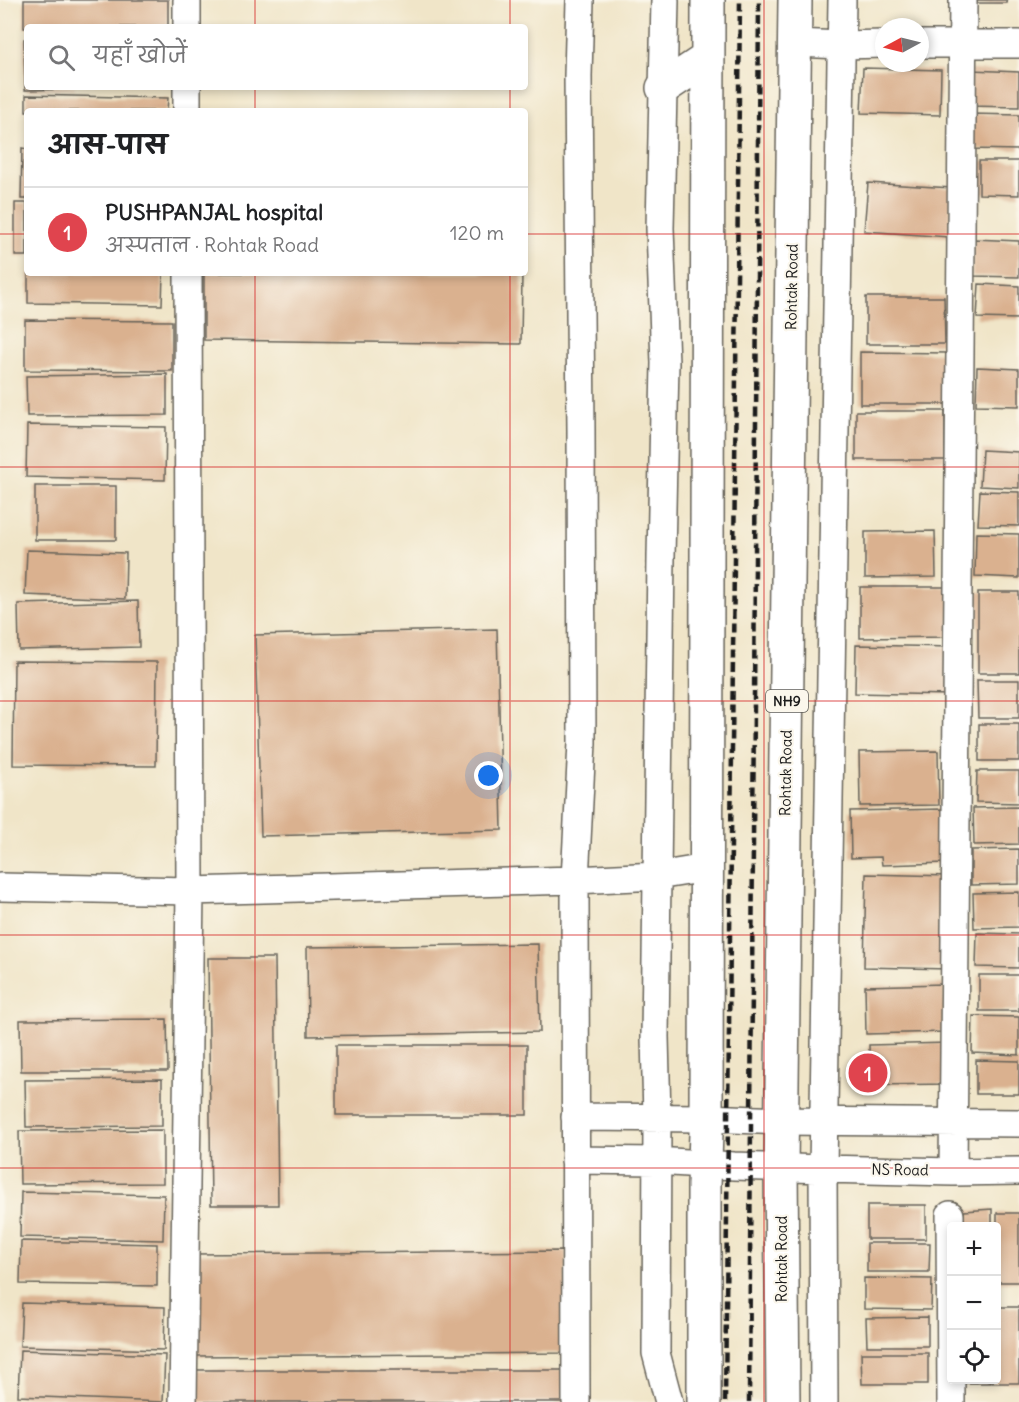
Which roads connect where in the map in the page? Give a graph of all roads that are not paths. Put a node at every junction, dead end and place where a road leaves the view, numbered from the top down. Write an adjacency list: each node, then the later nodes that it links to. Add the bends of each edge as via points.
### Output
1 (187, 0): 8 (street)
2 (580, 0): 22 (street, via 582,743)
3 (665, 0): 16 (street)
4 (708, 0): 15 (highway)
5 (795, 0): 9 (highway, Rohtak Road / NH9)
6 (842, 0): 14 (street)
7 (963, 0): 10 (street)
8 (187, 24)
9 (795, 43): 14 (street); 28 (highway, Rohtak Road / NH9)
10 (963, 43): 12 (street); 13 (street); 30 (street)
11 (875, 44): 14 (street)
12 (929, 44)
13 (1019, 44)
14 (842, 45): 29 (street)
15 (708, 58): 16 (highway); 20 (highway)
16 (663, 88): 21 (street, via 660,228 665,363)
17 (187, 90): 18 (street)
18 (187, 108)
19 (188, 276): 24 (street)
20 (706, 868): 21 (street); 27 (highway)
21 (657, 876): 22 (street); 26 (street)
22 (575, 880): 24 (street); 25 (street)
23 (0, 886): 24 (street)
24 (190, 891): 40 (street)
25 (575, 1117): 26 (street); 32 (street)
26 (657, 1117): 27 (street); 33 (street)
27 (706, 1118): 28 (street); 34 (highway)
28 (782, 1121): 29 (street); 35 (highway, Rohtak Road / NH9)
29 (824, 1121): 30 (street); 36 (street)
30 (953, 1122): 31 (street); 38 (street)
31 (1019, 1123)
32 (575, 1160): 33 (street, NS Road); 41 (street)
33 (656, 1161): 34 (street, NS Road); 42 (street, via 656,1353)
34 (705, 1163): 35 (street, NS Road); 43 (highway)
35 (781, 1168): 36 (street, NS Road); 44 (highway, Rohtak Road / NH9)
36 (823, 1169): 38 (street, NS Road); 45 (street)
37 (1019, 1171): 38 (street, NS Road)
38 (953, 1172)
39 (950, 1215): 46 (street)
40 (183, 1402)
41 (576, 1402)
42 (669, 1402)
43 (705, 1402)
44 (783, 1402)
45 (824, 1402)
46 (951, 1402)

